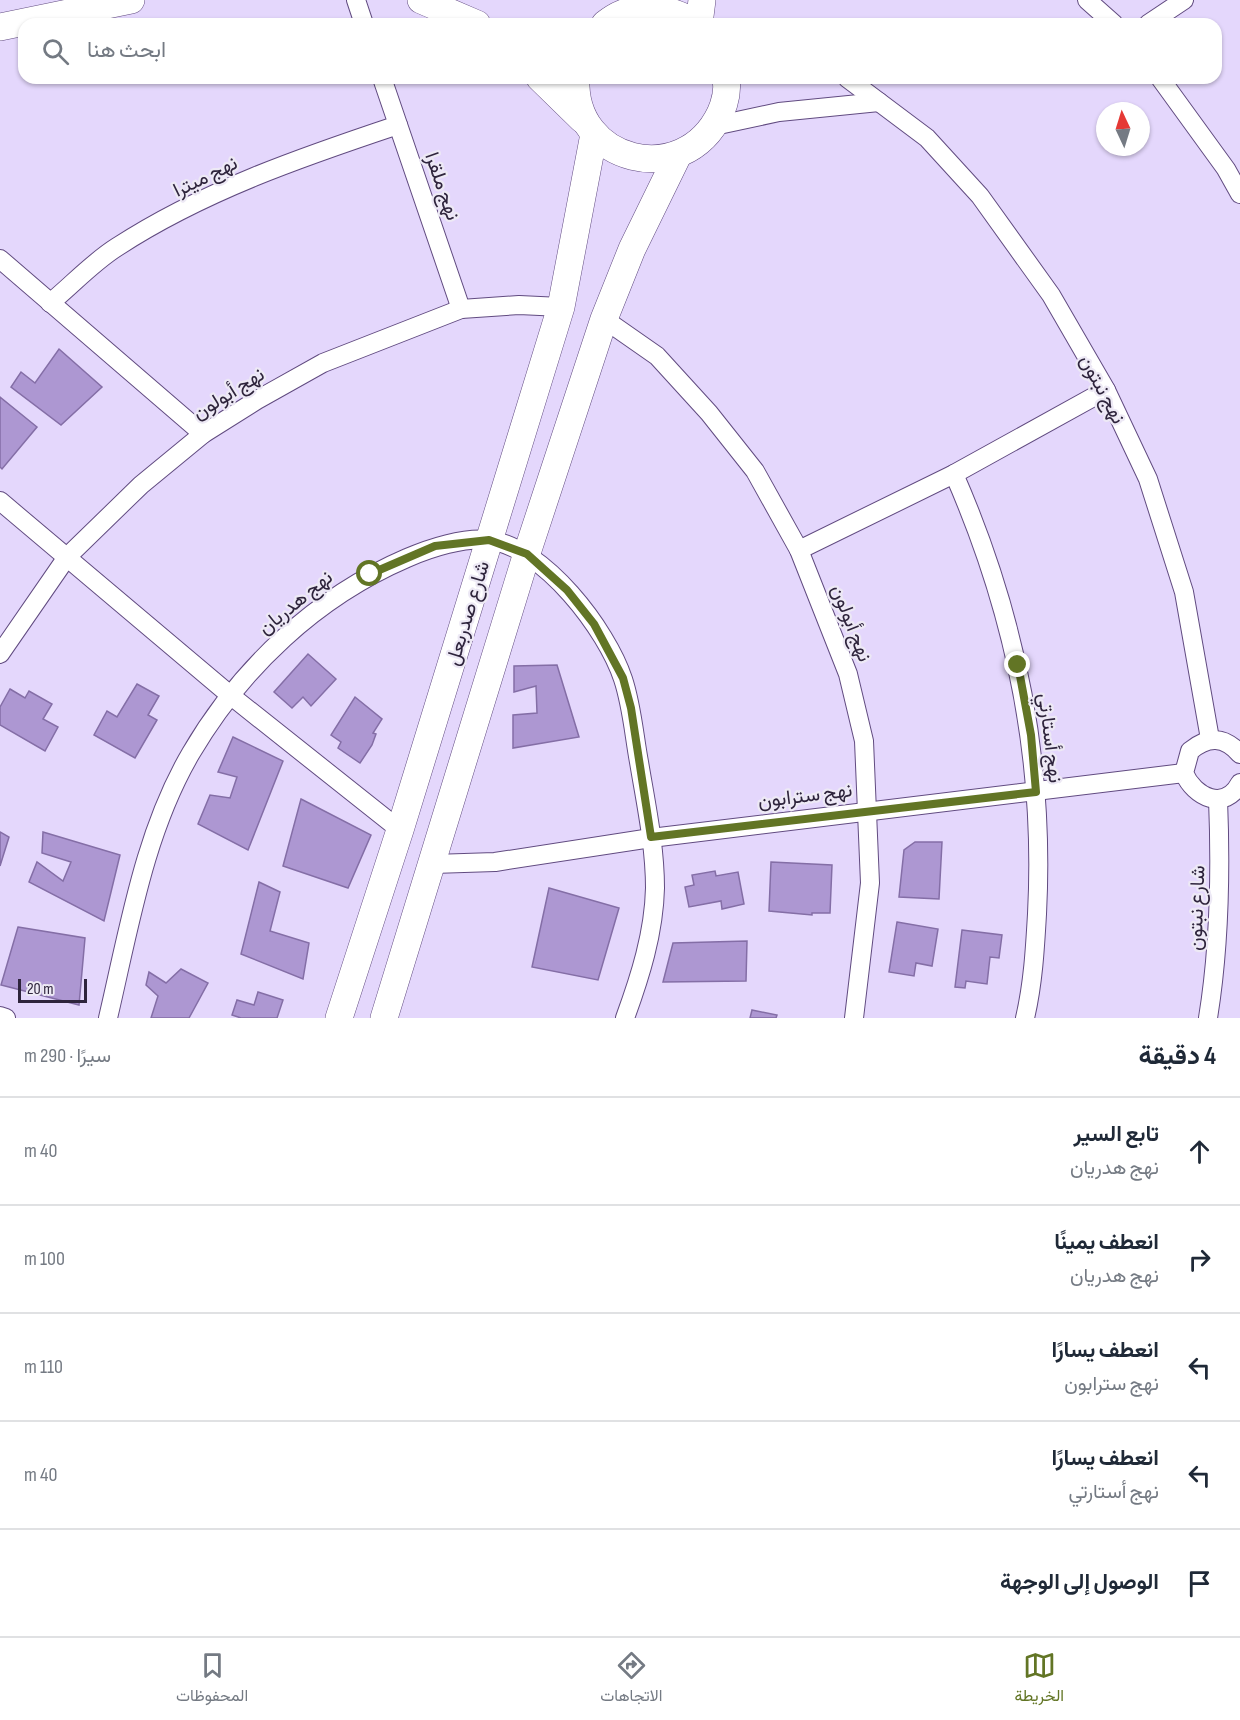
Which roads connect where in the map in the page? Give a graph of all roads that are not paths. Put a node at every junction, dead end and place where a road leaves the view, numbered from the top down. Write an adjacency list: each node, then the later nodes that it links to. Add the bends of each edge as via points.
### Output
1 (131, 0): 8 (street)
2 (356, 0): 9 (street)
3 (421, 0): 10 (street)
4 (702, 0): 13 (street)
5 (1087, 0): 14 (street)
6 (1184, 0): 15 (street)
7 (641, 4): 11 (street); 12 (street)
8 (44, 18)
9 (362, 18)
10 (463, 18)
11 (613, 18)
12 (687, 18)
13 (700, 18)
14 (1107, 18)
15 (1157, 18)
16 (18, 23): 17 (street)
17 (0, 27)
18 (384, 84): 25 (street, نهج ملقرا)
19 (546, 84): 27 (street)
20 (576, 84): 27 (street, via 575,95)
21 (726, 84): 26 (street, via 724,105)
22 (855, 84): 24 (street, نهج نبتون)
23 (1164, 84): 29 (street)
24 (879, 102): 26 (street, via 779,111); 35 (street, نهج نبتون, via 927,138 980,196 1051,295)
25 (398, 125): 31 (street, نهج ميترا, via 295,160 207,197 116,247); 33 (street, نهج ملقرا)
26 (714, 126): 28 (street, via 698,143)
27 (590, 129): 28 (street, via 612,148 633,157 656,159); 32 (street, شارع صدربعل)
28 (678, 154): 34 (street, شارع صدربعل, via 632,249)
29 (1240, 194)
30 (0, 259): 31 (street)
31 (50, 303): 36 (street)
32 (561, 307): 33 (street, نهج أبولون); 39 (street, شارع صدربعل)
33 (461, 309): 36 (street, نهج أبولون, via 323,363)
34 (604, 319): 40 (street, نهج أبولون, via 657,356 709,413 755,471); 41 (street, شارع صدربعل)
35 (1106, 390): 37 (street); 45 (street, نهج نبتون, via 1148,479 1184,592)
36 (203, 434): 42 (street, نهج أبولون, via 141,485)
37 (954, 474): 40 (street); 49 (street, نهج أستارتي, via 977,526 1018,665 1031,735)
38 (0, 501): 42 (street)
39 (489, 540): 41 (street, نهج هدريان); 44 (street, نهج هدريان, via 435,546 370,574 326,601 280,641); 52 (street, شارع صدربعل)
40 (799, 550): 51 (street, نهج أبولون, via 857,707 864,741)
41 (527, 554): 53 (street, نهج هدريان, via 567,590 594,624 623,678); 54 (street, شارع صدربعل)
42 (67, 556): 43 (street, نهج أبولون); 44 (street)
43 (0, 654)
44 (230, 695): 52 (street); 57 (street, نهج هدريان, via 191,754 156,832)
45 (1210, 739): 46 (street, via 1232,745); 47 (street, via 1190,751)
46 (1240, 754)
47 (1184, 773): 49 (street, نهج سترابون); 50 (street, via 1196,792)
48 (1240, 783): 50 (street, via 1229,795)
49 (1036, 792): 51 (street, نهج سترابون); 62 (street, نهج أستارتي, via 1038,879 1030,997)
50 (1218, 799): 63 (street, شارع نبتون, via 1221,891)
51 (868, 810): 53 (street, نهج سترابون); 61 (street, نهج أبولون, via 870,883)
52 (400, 830): 58 (street, شارع صدربعل)
53 (651, 837): 54 (street, نهج سترابون, via 495,862); 60 (street, نهج هدريان, via 655,889 648,941)
54 (433, 864): 59 (street, شارع صدربعل)
55 (0, 1016): 56 (street)
56 (6, 1018)
57 (108, 1018)
58 (339, 1018)
59 (384, 1018)
60 (626, 1018)
61 (854, 1018)
62 (1025, 1018)
63 (1208, 1018)

